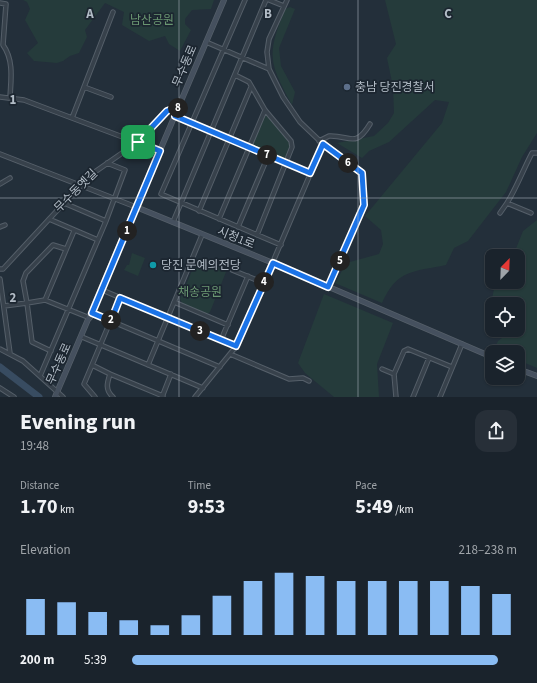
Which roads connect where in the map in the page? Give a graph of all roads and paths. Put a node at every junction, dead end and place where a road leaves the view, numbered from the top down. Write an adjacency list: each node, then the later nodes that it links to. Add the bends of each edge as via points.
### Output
1 (224, 0): 8 (street, 무수동로)
2 (245, 0): 9 (street)
3 (267, 0): 6 (street); 10 (street)
4 (286, 0): 6 (street)
5 (0, 3): 16 (street, via 6,4 3,45 8,52 12,70)
6 (284, 6): 11 (street, via 269,39)
7 (113, 12): 13 (street)
8 (206, 42): 9 (street); 18 (street, 무수동로)
9 (224, 50): 10 (street); 22 (street)
10 (242, 57): 11 (street); 12 (street)
11 (269, 69): 27 (street, via 283,97 300,122)
12 (234, 75): 14 (street, via 249,82); 24 (street)
13 (84, 87): 17 (street); 21 (street)
14 (251, 87): 19 (street); 25 (street)
15 (0, 97): 16 (street)
16 (10, 97): 21 (street)
17 (111, 97)
18 (178, 107): 20 (street, 무수동로); 26 (street, 무수동옛길, via 167,111)
19 (265, 110): 28 (street); 34 (street, via 291,141 292,149)
20 (175, 116): 22 (street); 29 (street, 무수동로)
21 (72, 118): 26 (street)
22 (191, 124): 24 (street); 41 (street, via 161,194)
23 (370, 124): 27 (street, via 364,135 359,138 346,140 329,136)
24 (210, 132): 25 (street); 41 (street)
25 (229, 140): 28 (street); 44 (street)
26 (138, 142): 29 (street); 33 (street, 무수동옛길)
27 (321, 142): 35 (street); 66 (street, via 362,173 364,205)
28 (249, 148): 32 (street); 48 (street)
29 (160, 151): 43 (street, 무수동로)
30 (537, 153): 42 (street, via 532,153)
31 (0, 154): 38 (street)
32 (268, 156): 34 (street); 53 (street)
33 (108, 163): 38 (street, 무수동옛길); 39 (street, via 126,170)
34 (286, 163): 35 (street); 55 (street)
35 (310, 173): 58 (street)
36 (10, 178): 37 (street)
37 (0, 184)
38 (79, 185): 39 (street); 40 (street, 무수동옛길)
39 (114, 199): 43 (street); 49 (street)
40 (64, 203): 47 (street, 무수동옛길); 49 (street)
41 (181, 203): 44 (street); 50 (street)
42 (507, 203): 45 (street); 46 (street)
43 (136, 207): 50 (street, 시청1로); 67 (street, 무수동로)
44 (200, 211): 48 (street)
45 (500, 213)
46 (531, 213)
47 (49, 219): 54 (street); 61 (street, 무수동옛길, via 3,270)
48 (219, 219): 53 (street)
49 (106, 220): 57 (street)
50 (173, 222): 56 (street, 시청1로)
51 (5, 225): 52 (street)
52 (0, 227)
53 (238, 227): 55 (street)
54 (74, 231): 57 (street); 59 (street)
55 (256, 234): 58 (street)
56 (202, 235): 60 (street, 시청1로); 70 (street)
57 (98, 240): 73 (street)
58 (280, 245): 60 (street)
59 (66, 249): 69 (street); 71 (street, via 53,245 26,273 23,281)
60 (273, 263): 65 (street); 66 (street, 시청1로)
61 (0, 269)
62 (232, 270): 63 (street)
63 (248, 276): 65 (street); 78 (street)
64 (0, 279): 72 (street)
65 (264, 283): 84 (street)
66 (328, 287): 83 (street, 시청1로)
67 (102, 290): 68 (street); 74 (street, 무수동로)
68 (120, 298): 76 (street); 77 (street)
69 (45, 300): 71 (street); 73 (street)
70 (174, 302): 76 (street); 78 (street)
71 (27, 303): 72 (street); 86 (street, via 32,342)
72 (4, 306): 87 (street)
73 (69, 309): 75 (street); 86 (street)
74 (92, 313): 75 (street, 무수동로); 77 (street)
75 (90, 318): 79 (street, 무수동로)
76 (168, 318): 80 (street); 81 (street)
77 (111, 321): 81 (street); 82 (street)
78 (228, 324): 80 (street)
79 (82, 336): 82 (street); 105 (street, 무수동로)
80 (221, 340): 84 (street)
81 (158, 341): 92 (street); 93 (street)
82 (100, 344): 91 (street); 92 (street)
83 (462, 344): 89 (street, 시청1로); 94 (street)
84 (236, 346): 88 (street)
85 (0, 349): 87 (street)
86 (51, 351): 100 (street)
87 (10, 353): 100 (street)
88 (230, 354): 93 (street); 102 (street, via 289,379 303,378)
89 (485, 354)
90 (429, 358): 94 (street); 99 (street, via 408,349 404,351); 114 (street)
91 (92, 365): 97 (street); 109 (street, via 84,384)
92 (148, 365): 98 (street)
93 (220, 367): 104 (street)
94 (452, 367): 115 (street)
95 (382, 369): 99 (street)
96 (525, 371): 101 (street)
97 (110, 374): 110 (street, via 107,385); 111 (street)
98 (171, 374): 104 (street); 111 (street)
99 (394, 374): 113 (street)
100 (40, 376): 105 (street)
101 (537, 376)
102 (309, 381)
103 (0, 388): 106 (street)
104 (203, 388): 112 (street)
105 (57, 391): 107 (street, 무수동로); 108 (street)
106 (14, 397)
107 (55, 397)
108 (63, 397)
109 (95, 397)
110 (113, 397)
111 (162, 397)
112 (195, 397)
113 (396, 397)
114 (413, 397)
115 (440, 397)

